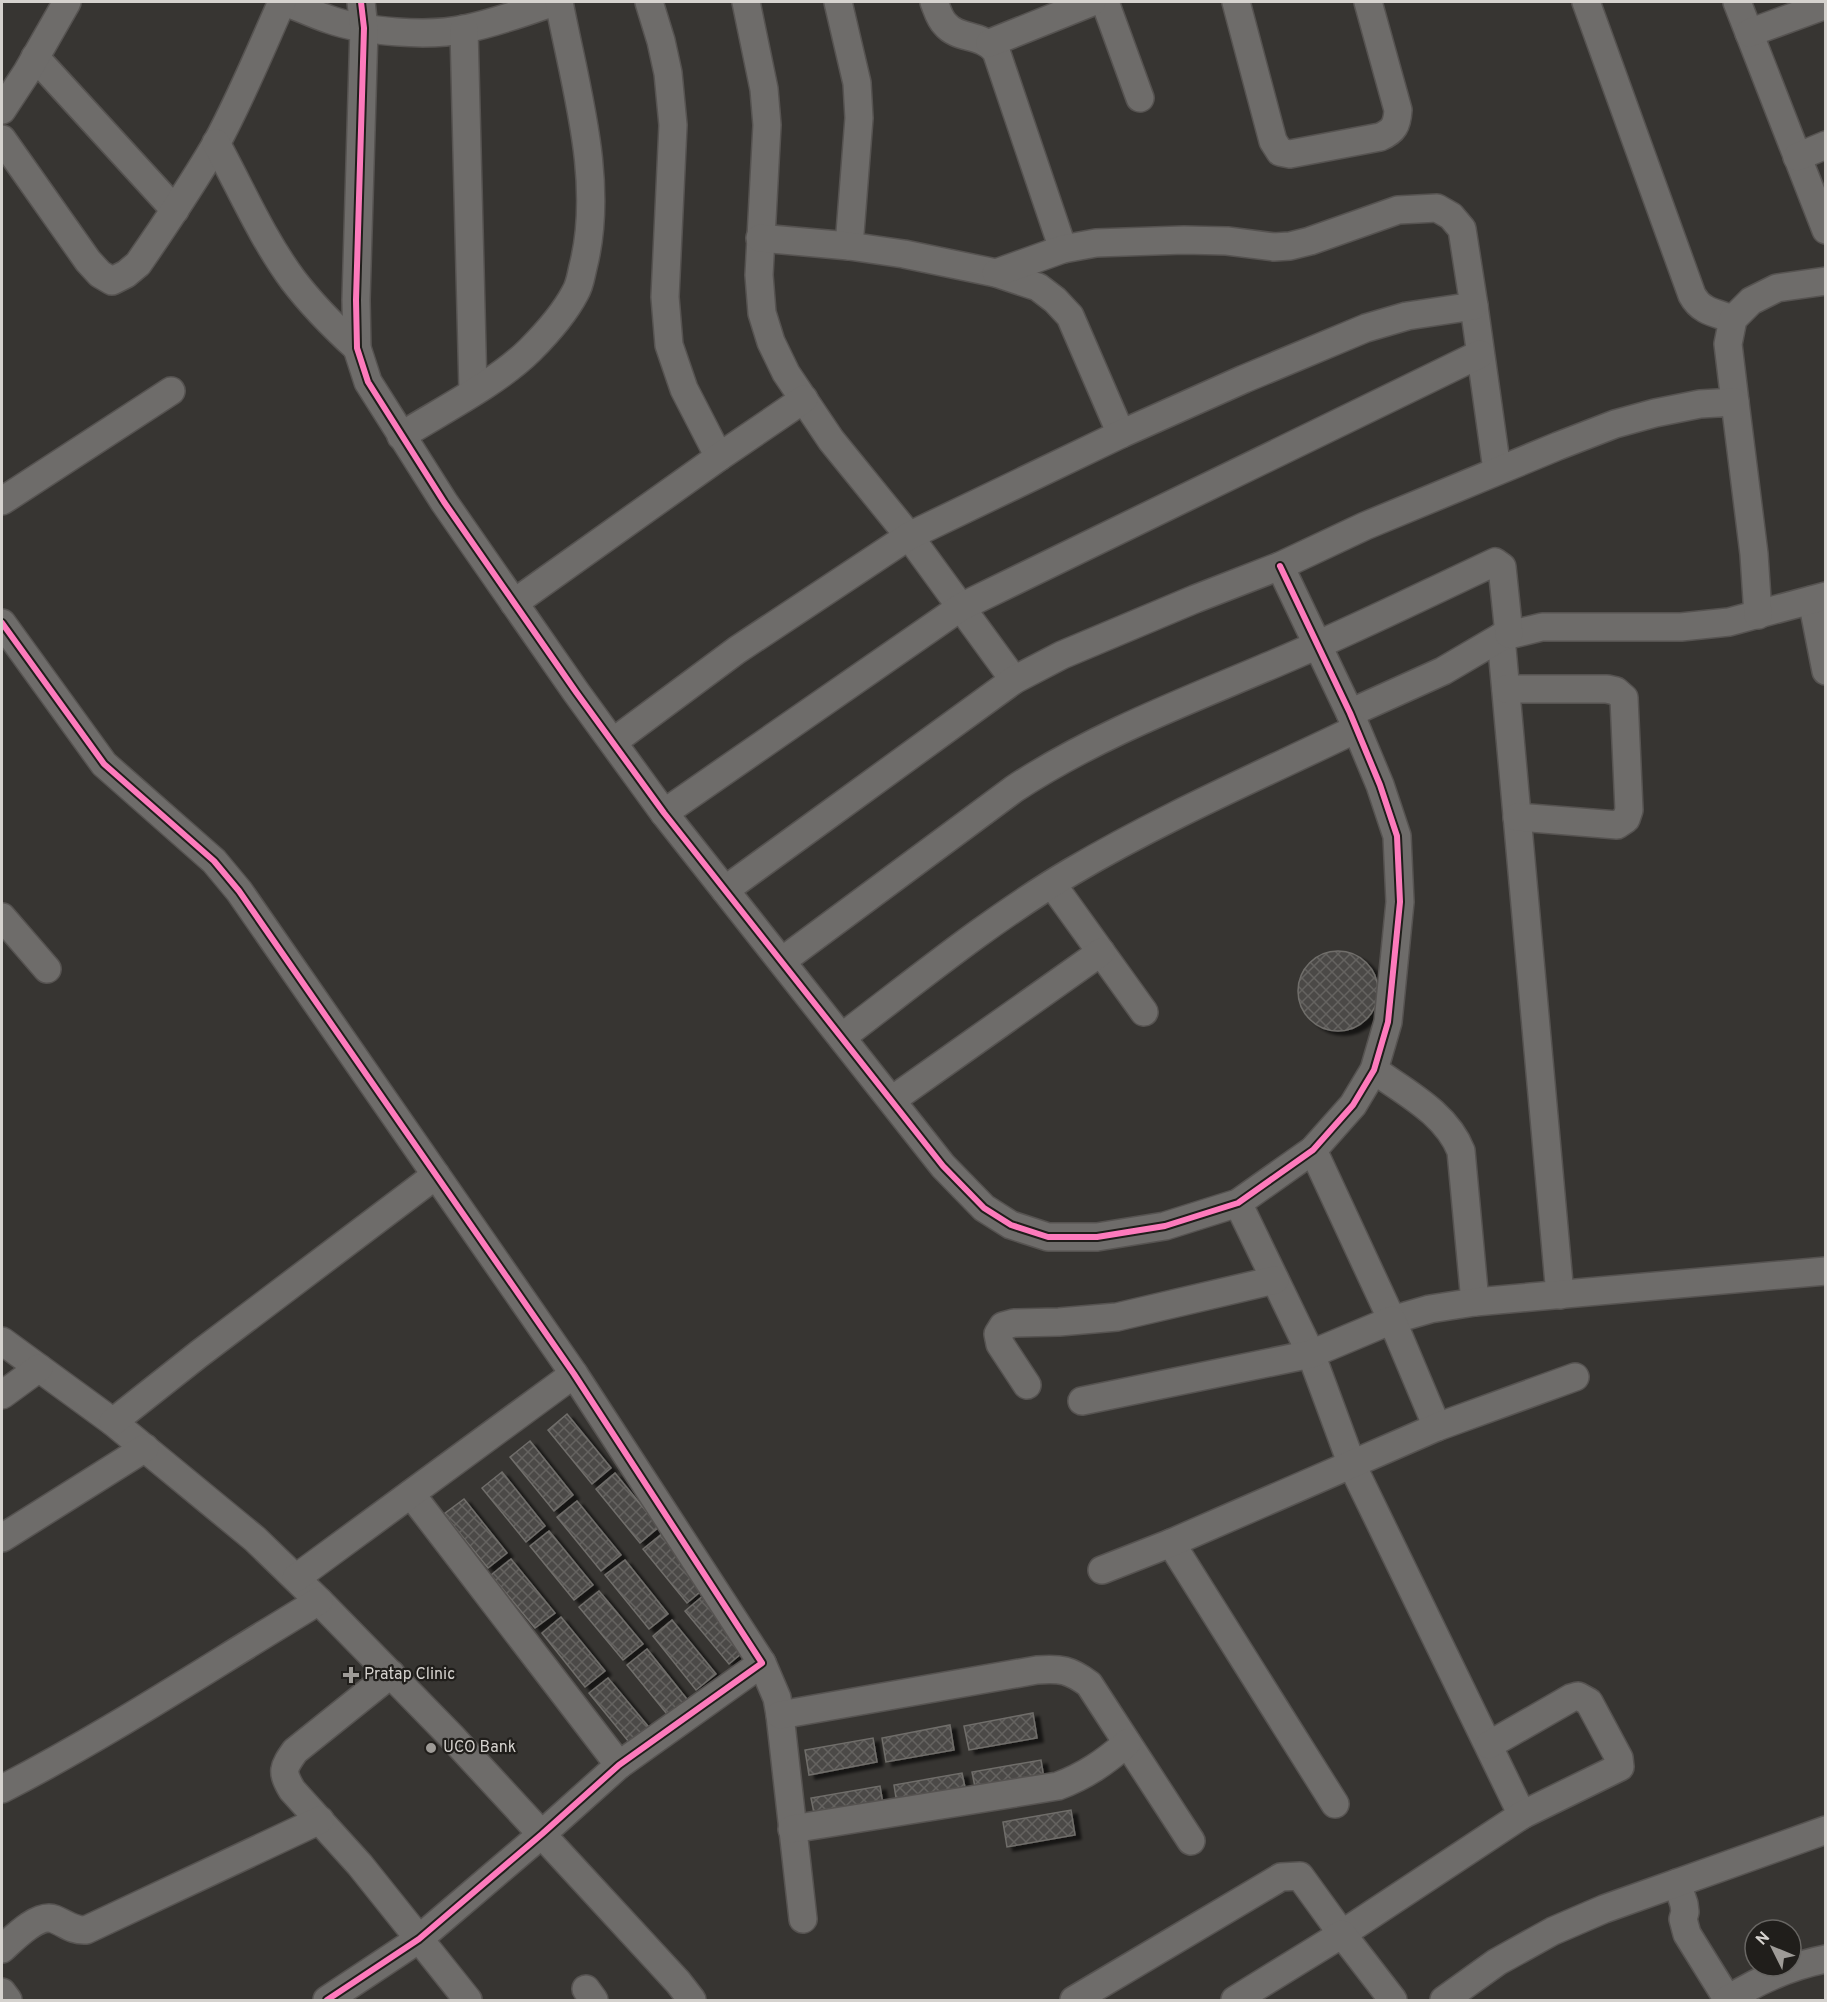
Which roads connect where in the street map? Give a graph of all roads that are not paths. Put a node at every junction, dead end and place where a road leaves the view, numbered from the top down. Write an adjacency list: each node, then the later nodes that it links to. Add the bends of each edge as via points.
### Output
1 (67, 2): 21 (street)
2 (284, 2): 17 (street, via 329,20); 25 (street)
3 (361, 2): 17 (street)
4 (554, 2): 18 (street)
5 (558, 2): 40 (street, via 589,156 589,246 577,291 556,322 529,352)
6 (649, 2): 45 (street, via 668,73 673,125 665,297 669,345 684,389)
7 (746, 2): 30 (street, via 764,89 767,125)
8 (838, 2): 31 (street, via 857,82 859,118)
9 (934, 2): 20 (street, via 940,18 953,31)
10 (1092, 2): 20 (street)
11 (1105, 2): 22 (street)
12 (1236, 2): 13 (street, via 1273,141 1280,152 1290,154 1380,137 1397,124 1398,110)
13 (1368, 2)
14 (1586, 2): 36 (street, via 1692,295 1706,310)
15 (1737, 2): 19 (street)
16 (1826, 5): 19 (street)
17 (364, 28): 18 (street, via 422,33); 37 (street)
18 (464, 29): 40 (street)
19 (1749, 33): 27 (street)
20 (990, 43): 32 (street)
21 (35, 57): 23 (street); 28 (street)
22 (1140, 98)
23 (2, 110)
24 (2, 139): 28 (street, via 88,261 112,281 138,264)
25 (216, 143): 28 (street); 37 (street, via 274,252 331,325)
26 (1826, 145): 27 (street)
27 (1797, 157): 29 (street)
28 (175, 210)
29 (1826, 230)
30 (760, 238): 31 (street); 41 (street, via 762,313 786,373)
31 (849, 246): 33 (street)
32 (1063, 249): 33 (street); 35 (street, via 1120,241 1184,240 1290,246 1398,210 1437,208 1462,229)
33 (996, 273): 43 (street, via 1038,287 1070,316)
34 (1826, 281): 36 (street, via 1777,288 1751,301)
35 (1474, 306): 38 (street); 43 (street, via 1407,316 1366,328)
36 (1733, 319): 42 (street, via 1728,344)
37 (357, 348): 44 (street, via 368,382)
38 (1480, 354): 46 (street); 52 (street)
39 (171, 390): 47 (street)
40 (472, 391): 44 (street)
41 (804, 399): 45 (street); 48 (street, via 831,440)
42 (1735, 402): 46 (street, via 1700,404 1615,424); 53 (street)
43 (1121, 434): 48 (street)
44 (401, 436): 51 (street)
45 (719, 457): 51 (street)
46 (1497, 470): 49 (street)
47 (2, 501)
48 (909, 536): 52 (street); 61 (street, via 737,650)
49 (1280, 566): 56 (street); 58 (street, via 1062,655)
50 (1819, 598): 53 (street); 57 (street)
51 (514, 603): 61 (street)
52 (960, 607): 58 (street); 62 (street)
53 (1758, 615): 55 (street, via 1681,627 1542,627)
54 (2, 623): 75 (street, via 104,764 214,861 239,891)
55 (1505, 636): 56 (street, via 1502,567 1495,562); 59 (street); 60 (street)
56 (1318, 645): 60 (street); 68 (street, via 1120,730 1046,768)
57 (1826, 671)
58 (1014, 680): 65 (street)
59 (1506, 689): 63 (street); 63 (street, via 1607,689 1624,698 1629,810 1626,819 1617,825)
60 (1353, 721): 64 (street, via 1123,842); 72 (street, via 1396,836 1400,902 1388,1022)
61 (613, 742): 62 (street)
62 (664, 813): 65 (street)
63 (1517, 817): 79 (street)
64 (1052, 884): 67 (street); 71 (street, via 977,934)
65 (725, 890): 68 (street)
66 (2, 917): 69 (street)
67 (1101, 952): 70 (street); 73 (street)
68 (782, 961): 71 (street)
69 (47, 969)
70 (1144, 1012)
71 (842, 1037): 73 (street)
72 (1374, 1070): 74 (street, via 1353,1104); 80 (street, via 1442,1120 1456,1137 1461,1150)
73 (892, 1100): 76 (street, via 944,1166 984,1208 1011,1225 1048,1236 1097,1237 1165,1226)
74 (1313, 1150): 76 (street); 81 (street)
75 (436, 1176): 85 (street); 90 (street)
76 (1238, 1203): 78 (street)
77 (1826, 1271): 79 (street)
78 (1275, 1280): 83 (street); 87 (street, via 1118,1317 1003,1326 998,1334 1000,1344)
79 (1560, 1295): 80 (street)
80 (1475, 1302): 81 (street)
81 (1392, 1320): 83 (street); 91 (street)
82 (2, 1341): 84 (street)
83 (1311, 1354): 89 (street); 93 (street)
84 (39, 1368): 88 (street); 90 (street)
85 (574, 1374): 94 (street); 100 (street)
86 (1575, 1377): 91 (street)
87 (1027, 1385)
88 (2, 1395)
89 (1082, 1401)
90 (113, 1422): 92 (street)
91 (1437, 1427): 93 (street)
92 (145, 1448): 95 (street); 98 (street)
93 (1352, 1465): 96 (street); 104 (street)
94 (411, 1494): 98 (street); 105 (street)
95 (2, 1538)
96 (1172, 1543): 97 (street); 107 (street)
97 (1102, 1570)
98 (296, 1578): 99 (street)
99 (319, 1601): 101 (street); 106 (street, via 104,1733)
100 (762, 1663): 102 (street); 105 (street)
101 (391, 1674): 109 (street, via 294,1751 284,1766 284,1776 292,1790); 112 (street)
102 (780, 1715): 103 (street, via 1058,1669 1089,1684); 110 (street)
103 (1127, 1743): 110 (street, via 1098,1767 1058,1786); 113 (street)
104 (1489, 1745): 108 (street); 108 (street, via 1578,1696 1589,1702 1619,1758 1620,1767 1613,1772)
105 (619, 1765): 112 (street)
106 (2, 1789)
107 (1335, 1804)
108 (1522, 1815): 116 (street)
109 (320, 1820): 117 (street); 118 (street, via 86,1930 44,1918)
110 (792, 1829): 115 (street)
111 (1826, 1830): 114 (street)
112 (542, 1834): 117 (street); 125 (street)
113 (1191, 1841)
114 (1677, 1883): 121 (street, via 1687,1934); 129 (street, via 1553,1931 1497,1962)
115 (803, 1919)
116 (1342, 1934): 126 (street, via 1300,1876 1281,1877); 127 (street); 128 (street)
117 (419, 1939): 123 (street); 124 (street)
118 (2, 1949)
119 (1826, 1959): 121 (street, via 1786,1970)
120 (2, 1992): 122 (street)
121 (1728, 2000)
122 (8, 2001)
123 (327, 2001)
124 (468, 2001)
125 (692, 2001)
126 (1074, 2001)
127 (1235, 2001)
128 (1393, 2001)
129 (1444, 2001)

